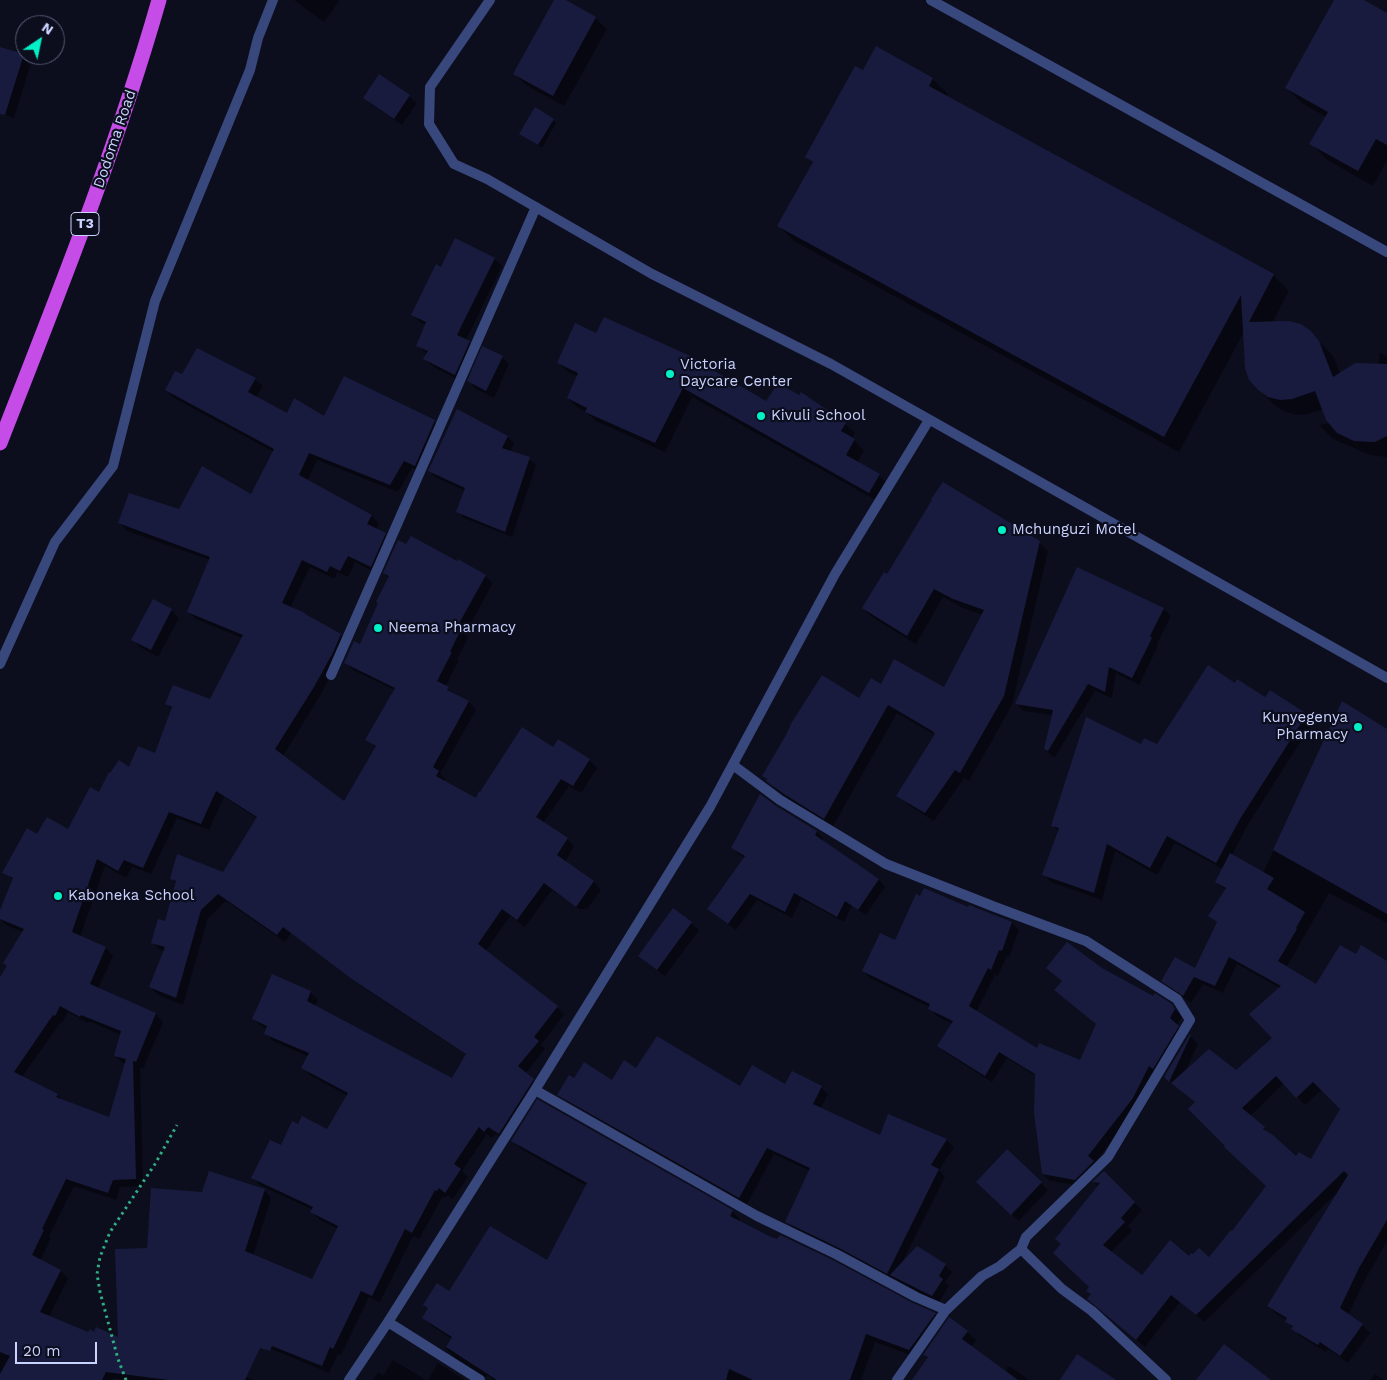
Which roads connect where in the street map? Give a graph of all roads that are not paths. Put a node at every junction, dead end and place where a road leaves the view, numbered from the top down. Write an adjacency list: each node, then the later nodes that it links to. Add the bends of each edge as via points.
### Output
1 (159, 0): 8 (highway, Dodoma Road / T3, via 142,61 85,225)
2 (273, 0): 9 (street, via 250,70 155,301 113,466 55,542)
3 (490, 0): 5 (street, via 430,87 429,124 454,164)
4 (932, 0): 6 (street)
5 (536, 207): 7 (street, via 652,274 831,364); 10 (street)
6 (1387, 252)
7 (929, 420): 11 (street); 12 (street, via 835,574)
8 (0, 443)
9 (0, 664)
10 (331, 675)
11 (1387, 678)
12 (734, 765): 13 (street); 14 (street, via 780,800 886,864 1086,941 1177,999 1190,1020 1108,1157 1026,1236)
13 (536, 1090): 15 (street, via 757,1216); 16 (street)
14 (1020, 1249): 15 (street, via 982,1276); 20 (street)
15 (946, 1310): 19 (street)
16 (388, 1322): 17 (street); 18 (street)
17 (349, 1380)
18 (480, 1380)
19 (897, 1380)
20 (1166, 1380)

